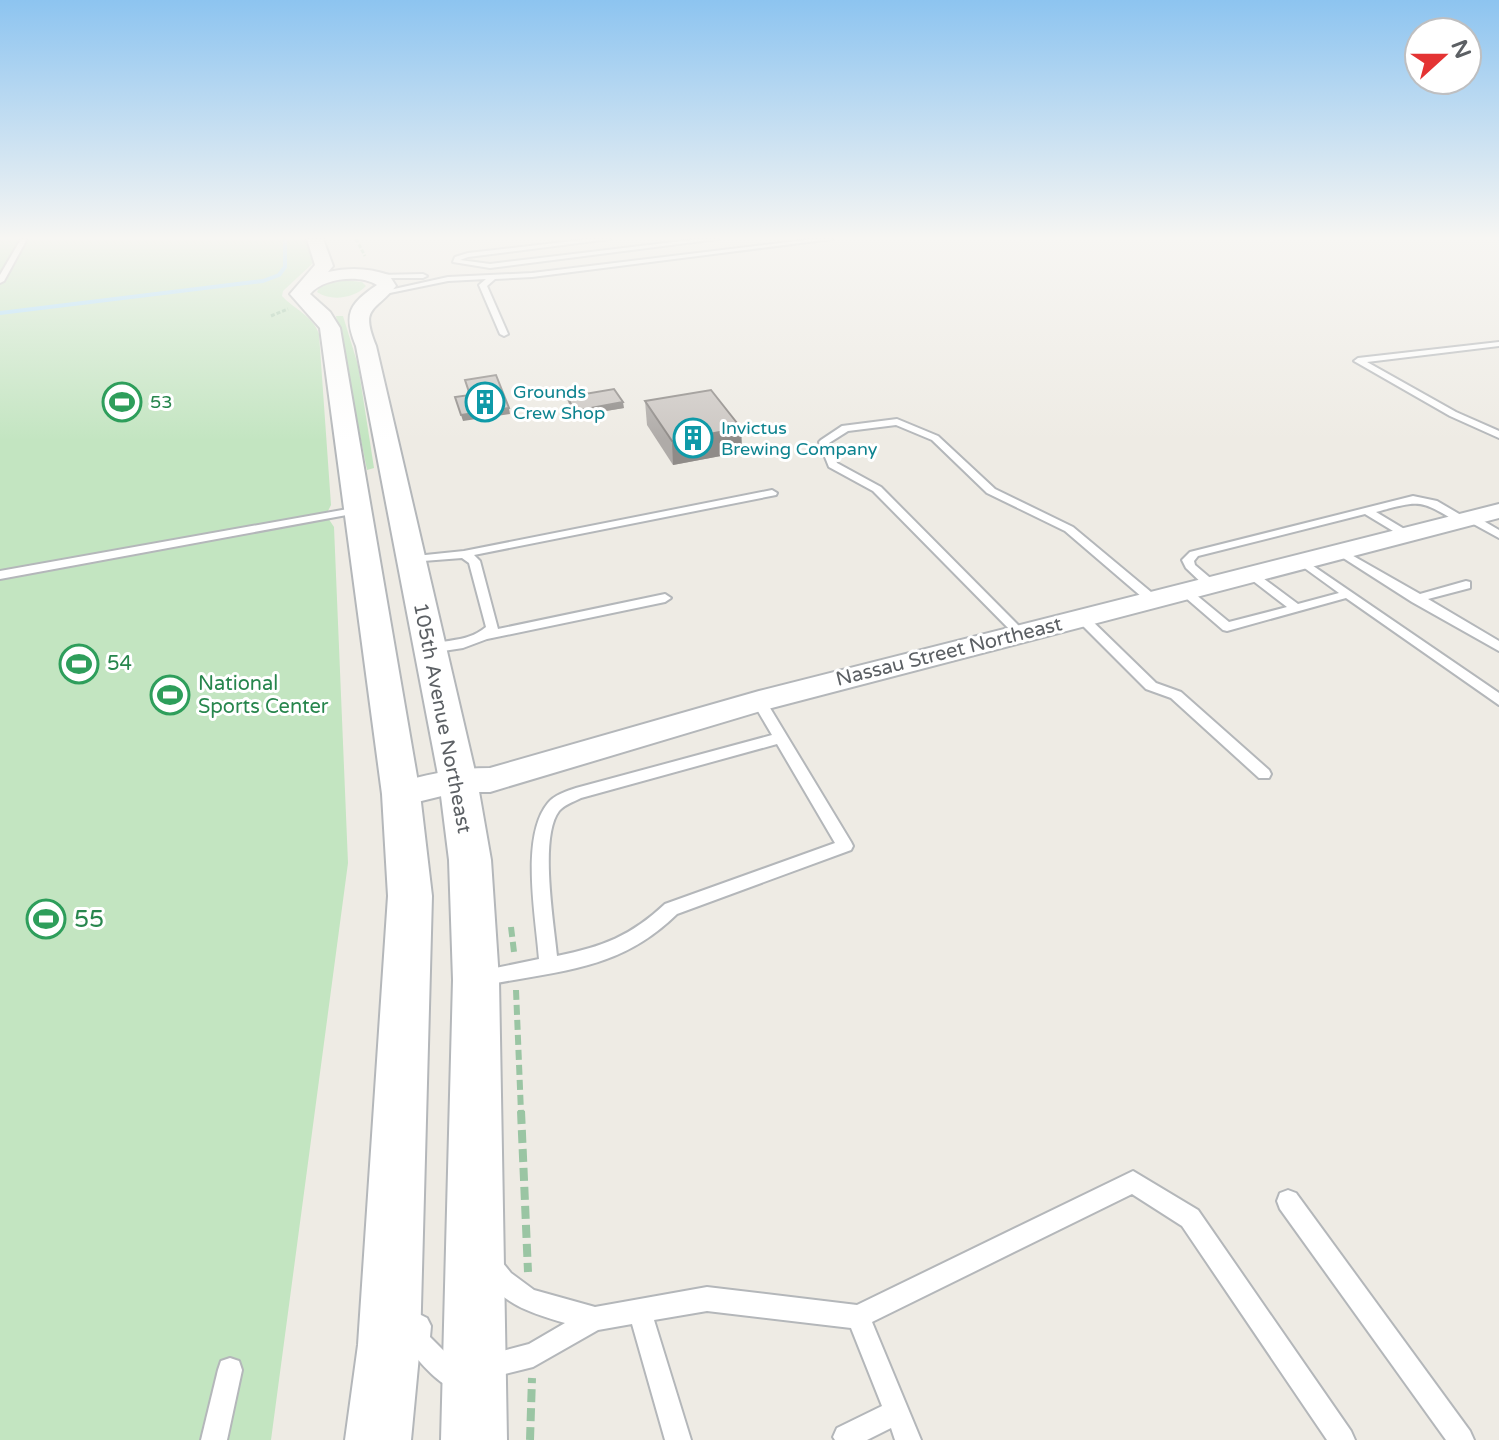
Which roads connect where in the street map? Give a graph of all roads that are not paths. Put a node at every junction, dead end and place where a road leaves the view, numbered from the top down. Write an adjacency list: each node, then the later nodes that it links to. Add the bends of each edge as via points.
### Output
1 (321, 306): 8 (street, via 330,328)
2 (360, 306): 16 (street, 105th Avenue Northeast, via 356,318)
3 (492, 306): 4 (lane)
4 (504, 334)
5 (1499, 344): 6 (lane, via 1358,361)
6 (1499, 435)
7 (772, 493): 15 (lane)
8 (359, 510): 18 (lane); 37 (street)
9 (1367, 511): 11 (lane, via 1413,499); 12 (lane); 21 (lane, via 1194,554 1188,560)
10 (1499, 511): 11 (street, Nassau Street Northeast)
11 (1467, 520): 12 (street, Nassau Street Northeast); 13 (lane)
12 (1407, 535): 14 (street, Nassau Street Northeast)
13 (1499, 535)
14 (1341, 552): 17 (street, Nassau Street Northeast); 24 (lane)
15 (464, 554): 16 (lane); 29 (lane, via 474,561 492,628)
16 (410, 559): 31 (street, 105th Avenue Northeast)
17 (1303, 562): 19 (street, Nassau Street Northeast); 22 (lane)
18 (0, 575)
19 (1252, 575): 21 (street, Nassau Street Northeast); 26 (lane)
20 (1466, 585): 24 (lane)
21 (1198, 588): 25 (street, Nassau Street Northeast); 26 (lane, via 1227,627)
22 (1348, 594): 26 (lane); 32 (lane)
23 (665, 598): 29 (lane)
24 (1416, 599): 30 (lane)
25 (1153, 600): 27 (street, Nassau Street Northeast); 28 (lane, via 1069,529 991,491 935,438 897,422 845,428 824,442 833,465 877,489)
26 (1296, 608)
27 (1082, 618): 28 (street, Nassau Street Northeast); 35 (lane, via 1151,686 1176,695)
28 (1021, 634): 33 (street, Nassau Street Northeast)
29 (486, 635): 31 (lane)
30 (1499, 647)
31 (430, 649): 36 (street, 105th Avenue Northeast)
32 (1499, 700)
33 (759, 701): 34 (lane); 36 (street, Nassau Street Northeast, via 490,780)
34 (781, 738): 38 (lane, via 576,794 554,806 542,840); 38 (lane, via 845,846 671,909 630,944)
35 (1264, 774)
36 (458, 780): 37 (street, Nassau Street Northeast); 39 (street, 105th Avenue Northeast, via 470,860)
37 (401, 794): 51 (street, via 410,896 409,1178)
38 (549, 967): 39 (lane)
39 (476, 980): 41 (street, 105th Avenue Northeast)
40 (1288, 1201): 56 (lane)
41 (473, 1237): 45 (lane, via 501,1281 530,1301); 47 (street, 105th Avenue Northeast)
42 (419, 1310): 47 (lane, via 418,1341 448,1373)
43 (640, 1311): 44 (lane, via 707,1299); 45 (lane); 53 (lane)
44 (858, 1317): 48 (lane); 55 (lane, via 1133,1182 1190,1218)
45 (595, 1319): 47 (lane, via 533,1355)
46 (230, 1370): 50 (lane)
47 (475, 1370): 52 (street, 105th Avenue Northeast)
48 (896, 1412): 49 (lane); 54 (lane)
49 (846, 1437)
50 (214, 1440)
51 (378, 1440)
52 (474, 1440)
53 (678, 1440)
54 (908, 1440)
55 (1342, 1440)
56 (1461, 1440)

